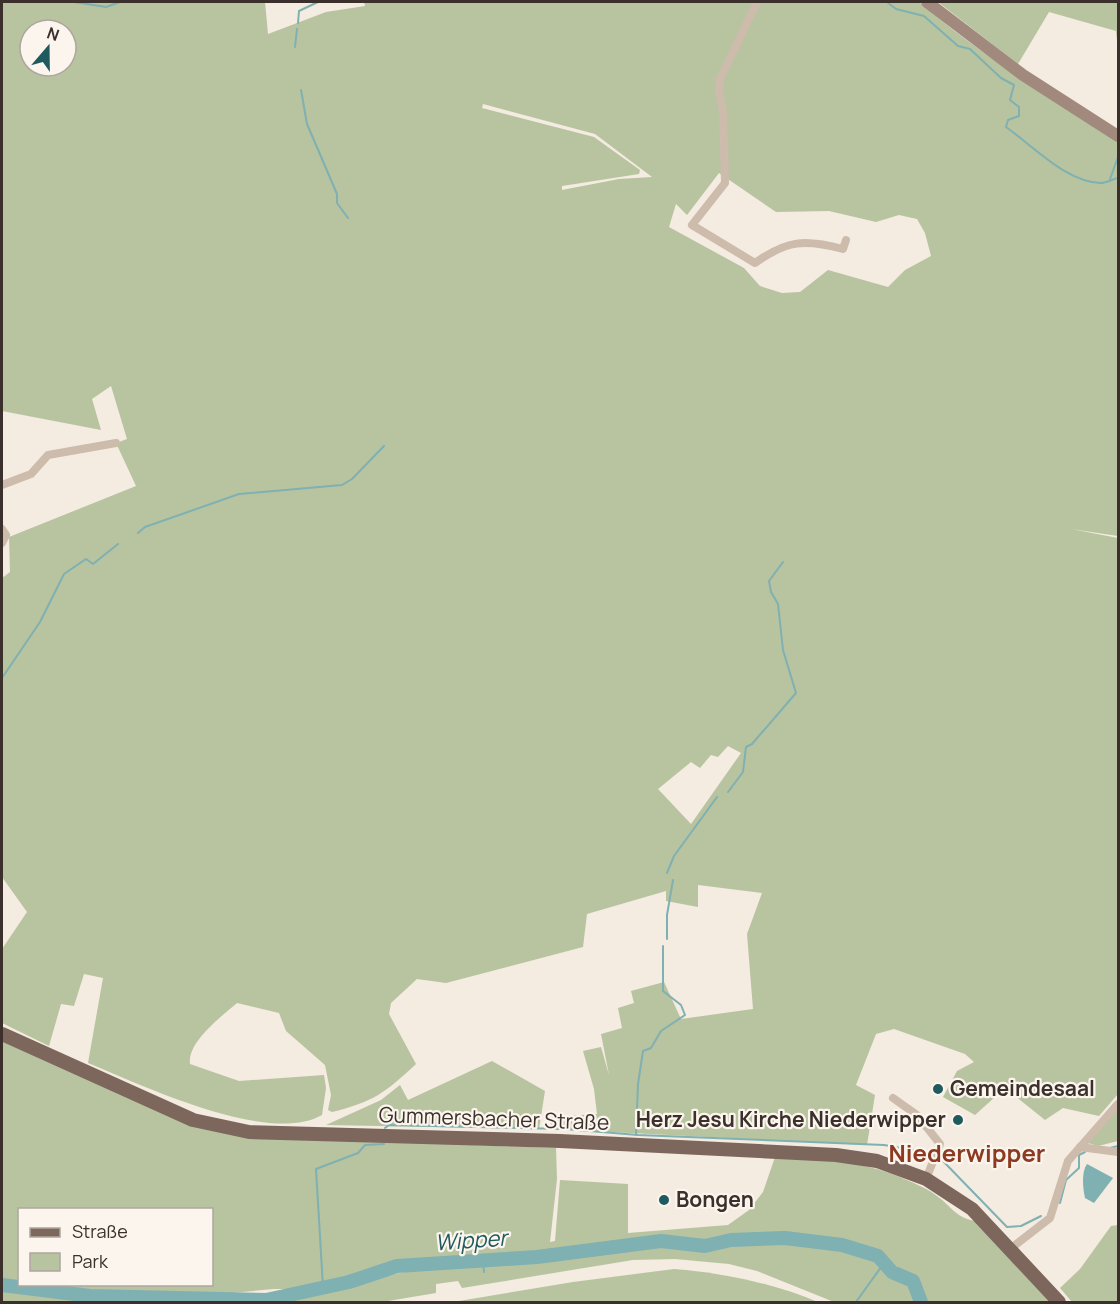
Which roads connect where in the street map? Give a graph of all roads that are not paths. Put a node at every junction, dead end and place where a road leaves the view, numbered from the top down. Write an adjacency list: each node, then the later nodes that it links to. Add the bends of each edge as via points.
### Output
1 (757, 2): 4 (street, via 720,79 725,183 692,225 755,263 787,244 816,242 843,249)
2 (927, 2): 3 (main road, via 987,49)
3 (1119, 136)
4 (846, 240)
5 (116, 443): 6 (street, via 48,455 31,474)
6 (2, 485)
7 (2, 529): 8 (street, via 6,535)
8 (2, 543)
9 (2, 1034): 14 (main road, Gummersbacher Straße, via 193,1120 249,1132 560,1141 836,1155 885,1163)
10 (893, 1098): 14 (street, via 917,1115 940,1144)
11 (1119, 1104): 12 (street)
12 (1080, 1147): 13 (street); 15 (street, via 1068,1161 1050,1218)
13 (1119, 1152)
14 (926, 1179): 15 (main road, Gummersbacher Straße, via 972,1209)
15 (1010, 1249): 16 (main road, Gummersbacher Straße)
16 (1059, 1302)

